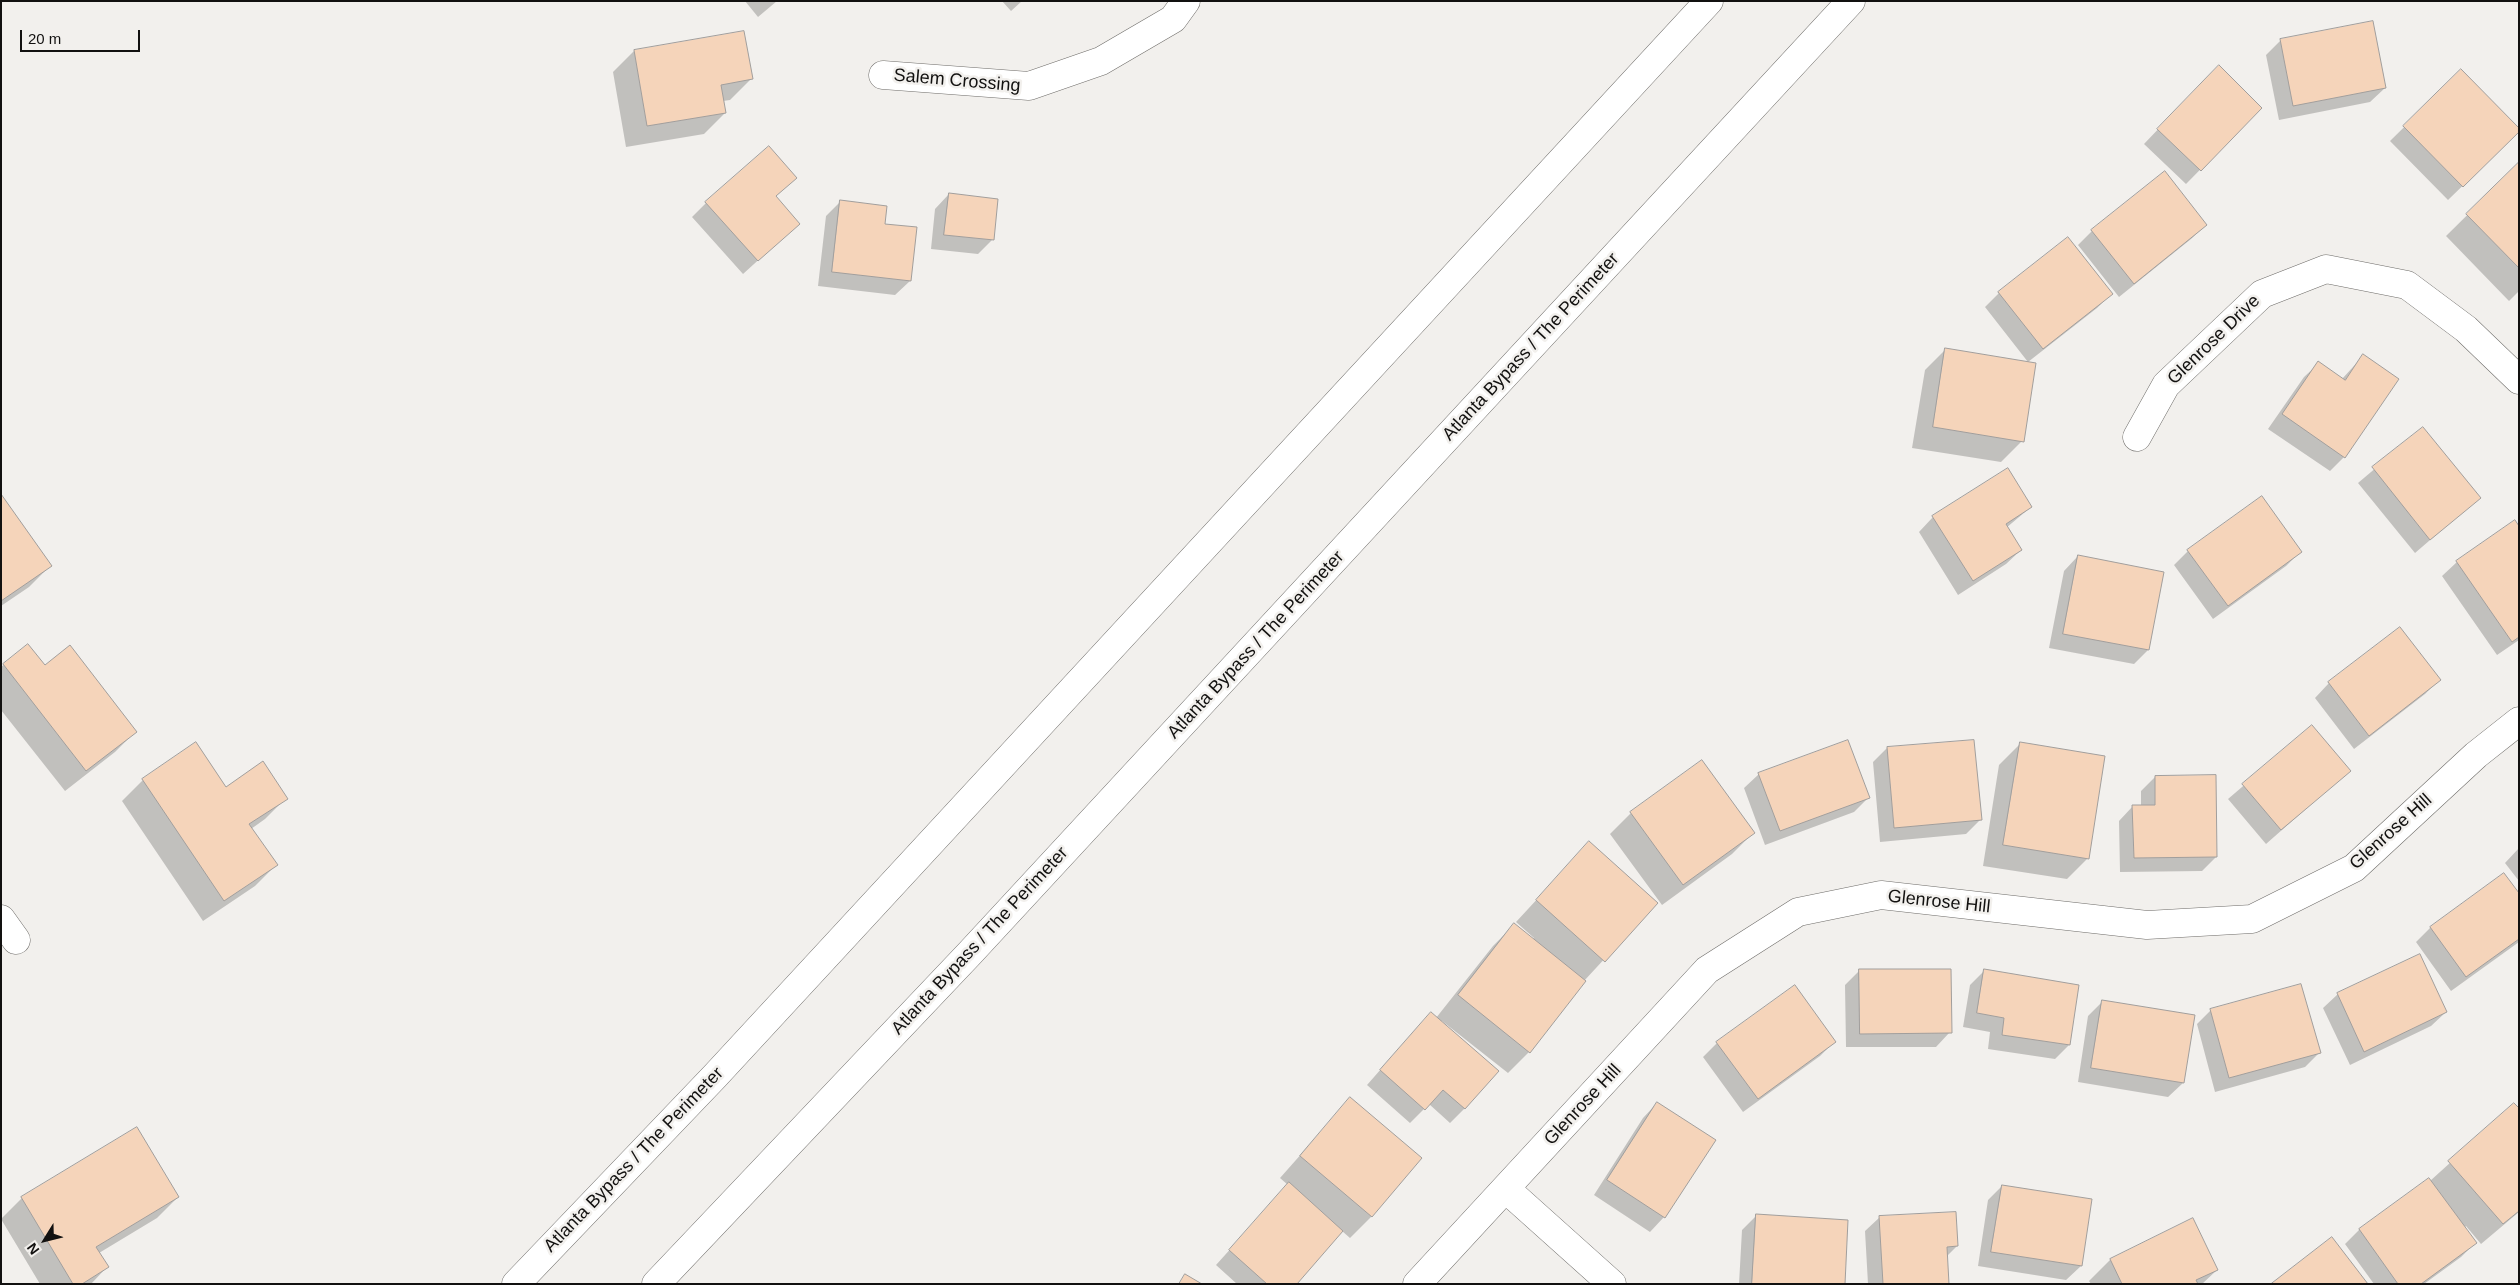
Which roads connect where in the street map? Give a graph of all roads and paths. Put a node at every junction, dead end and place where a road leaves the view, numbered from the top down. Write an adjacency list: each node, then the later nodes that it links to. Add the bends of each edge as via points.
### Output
1 (1186, 1): 4 (main road, Salem Crossing, via 1173,19 1101,61 1029,86)
2 (1709, 1): 9 (main road, Atlanta Bypass / The Perimeter, via 722,1069)
3 (1851, 1): 10 (main road, Atlanta Bypass / The Perimeter, via 977,946)
4 (883, 75)
5 (2519, 380): 6 (main road, Glenrose Drive, via 2466,329 2407,285 2326,269 2262,294 2166,385)
6 (2137, 437)
7 (2519, 722): 8 (main road, Glenrose Hill, via 2476,755 2354,868 2252,919 2147,926 1881,895 1798,912 1707,970)
8 (1506, 1189): 11 (main road, Glenrose Hill); 12 (main road)
9 (516, 1284)
10 (656, 1284)
11 (1417, 1284)
12 (1612, 1284)

